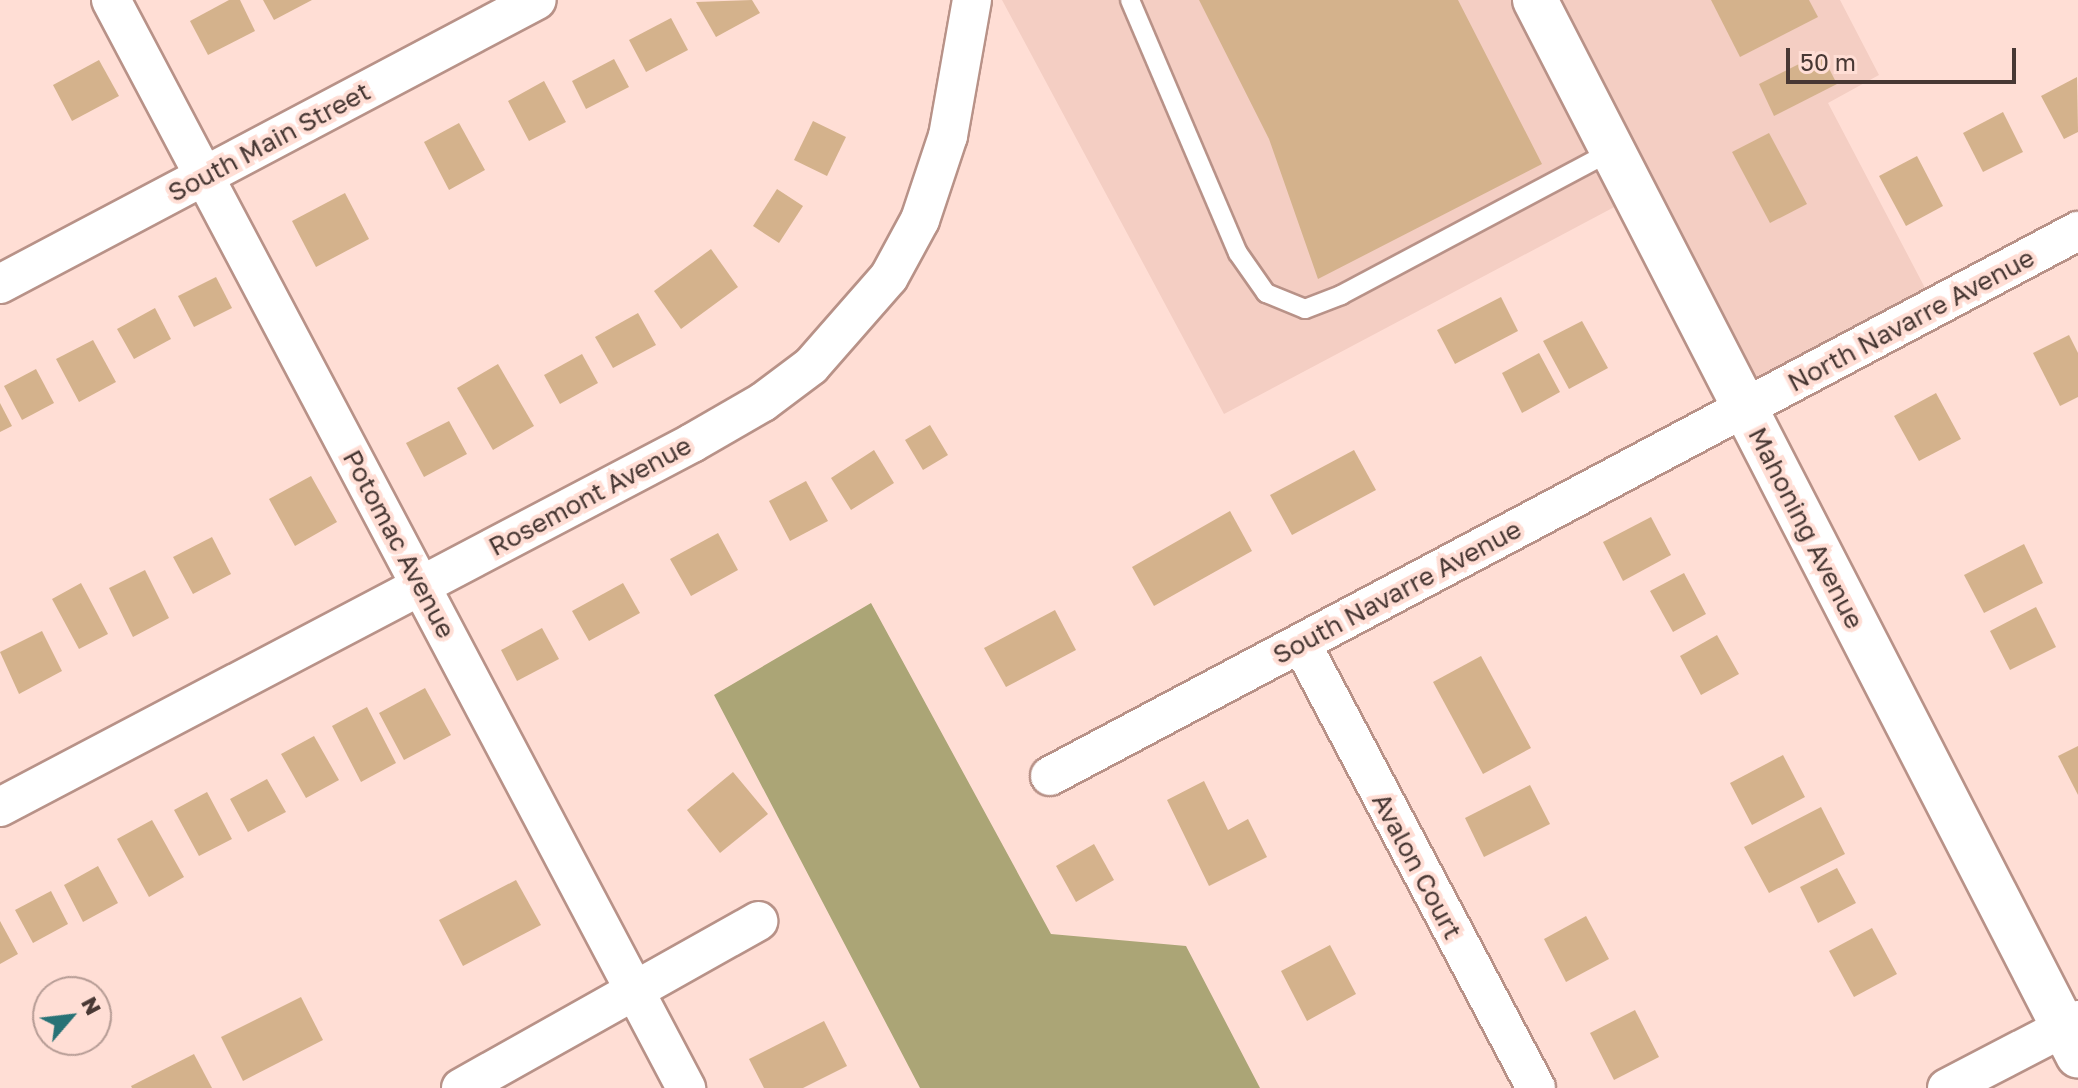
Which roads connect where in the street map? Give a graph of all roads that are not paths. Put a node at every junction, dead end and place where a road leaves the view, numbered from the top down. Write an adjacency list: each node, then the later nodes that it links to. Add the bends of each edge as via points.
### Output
1 (111, 0): 7 (street, Potomac Avenue)
2 (537, 0): 7 (street, South Main Street)
3 (972, 0): 11 (street, Rosemont Avenue, via 935,182 889,277 855,322 811,366 763,402)
4 (1130, 0): 6 (lane, via 1238,253 1266,293 1305,309 1341,295)
5 (1535, 0): 6 (main road, Mahoning Avenue)
6 (1612, 151): 10 (main road, Mahoning Avenue)
7 (205, 176): 9 (street, South Main Street); 11 (street, Potomac Avenue)
8 (2078, 231): 10 (street, North Navarre Avenue)
9 (0, 284)
10 (1744, 408): 12 (street, South Navarre Avenue); 17 (main road, Mahoning Avenue)
11 (421, 585): 14 (street, Rosemont Avenue); 16 (street, Potomac Avenue)
12 (1301, 643): 13 (street, South Navarre Avenue); 20 (street, Avalon Court)
13 (1050, 776)
14 (0, 807)
15 (758, 921): 16 (street)
16 (635, 990): 18 (street); 19 (street, Potomac Avenue)
17 (2073, 1034): 21 (street)
18 (461, 1088)
19 (686, 1088)
20 (1536, 1088)
21 (1947, 1088)

